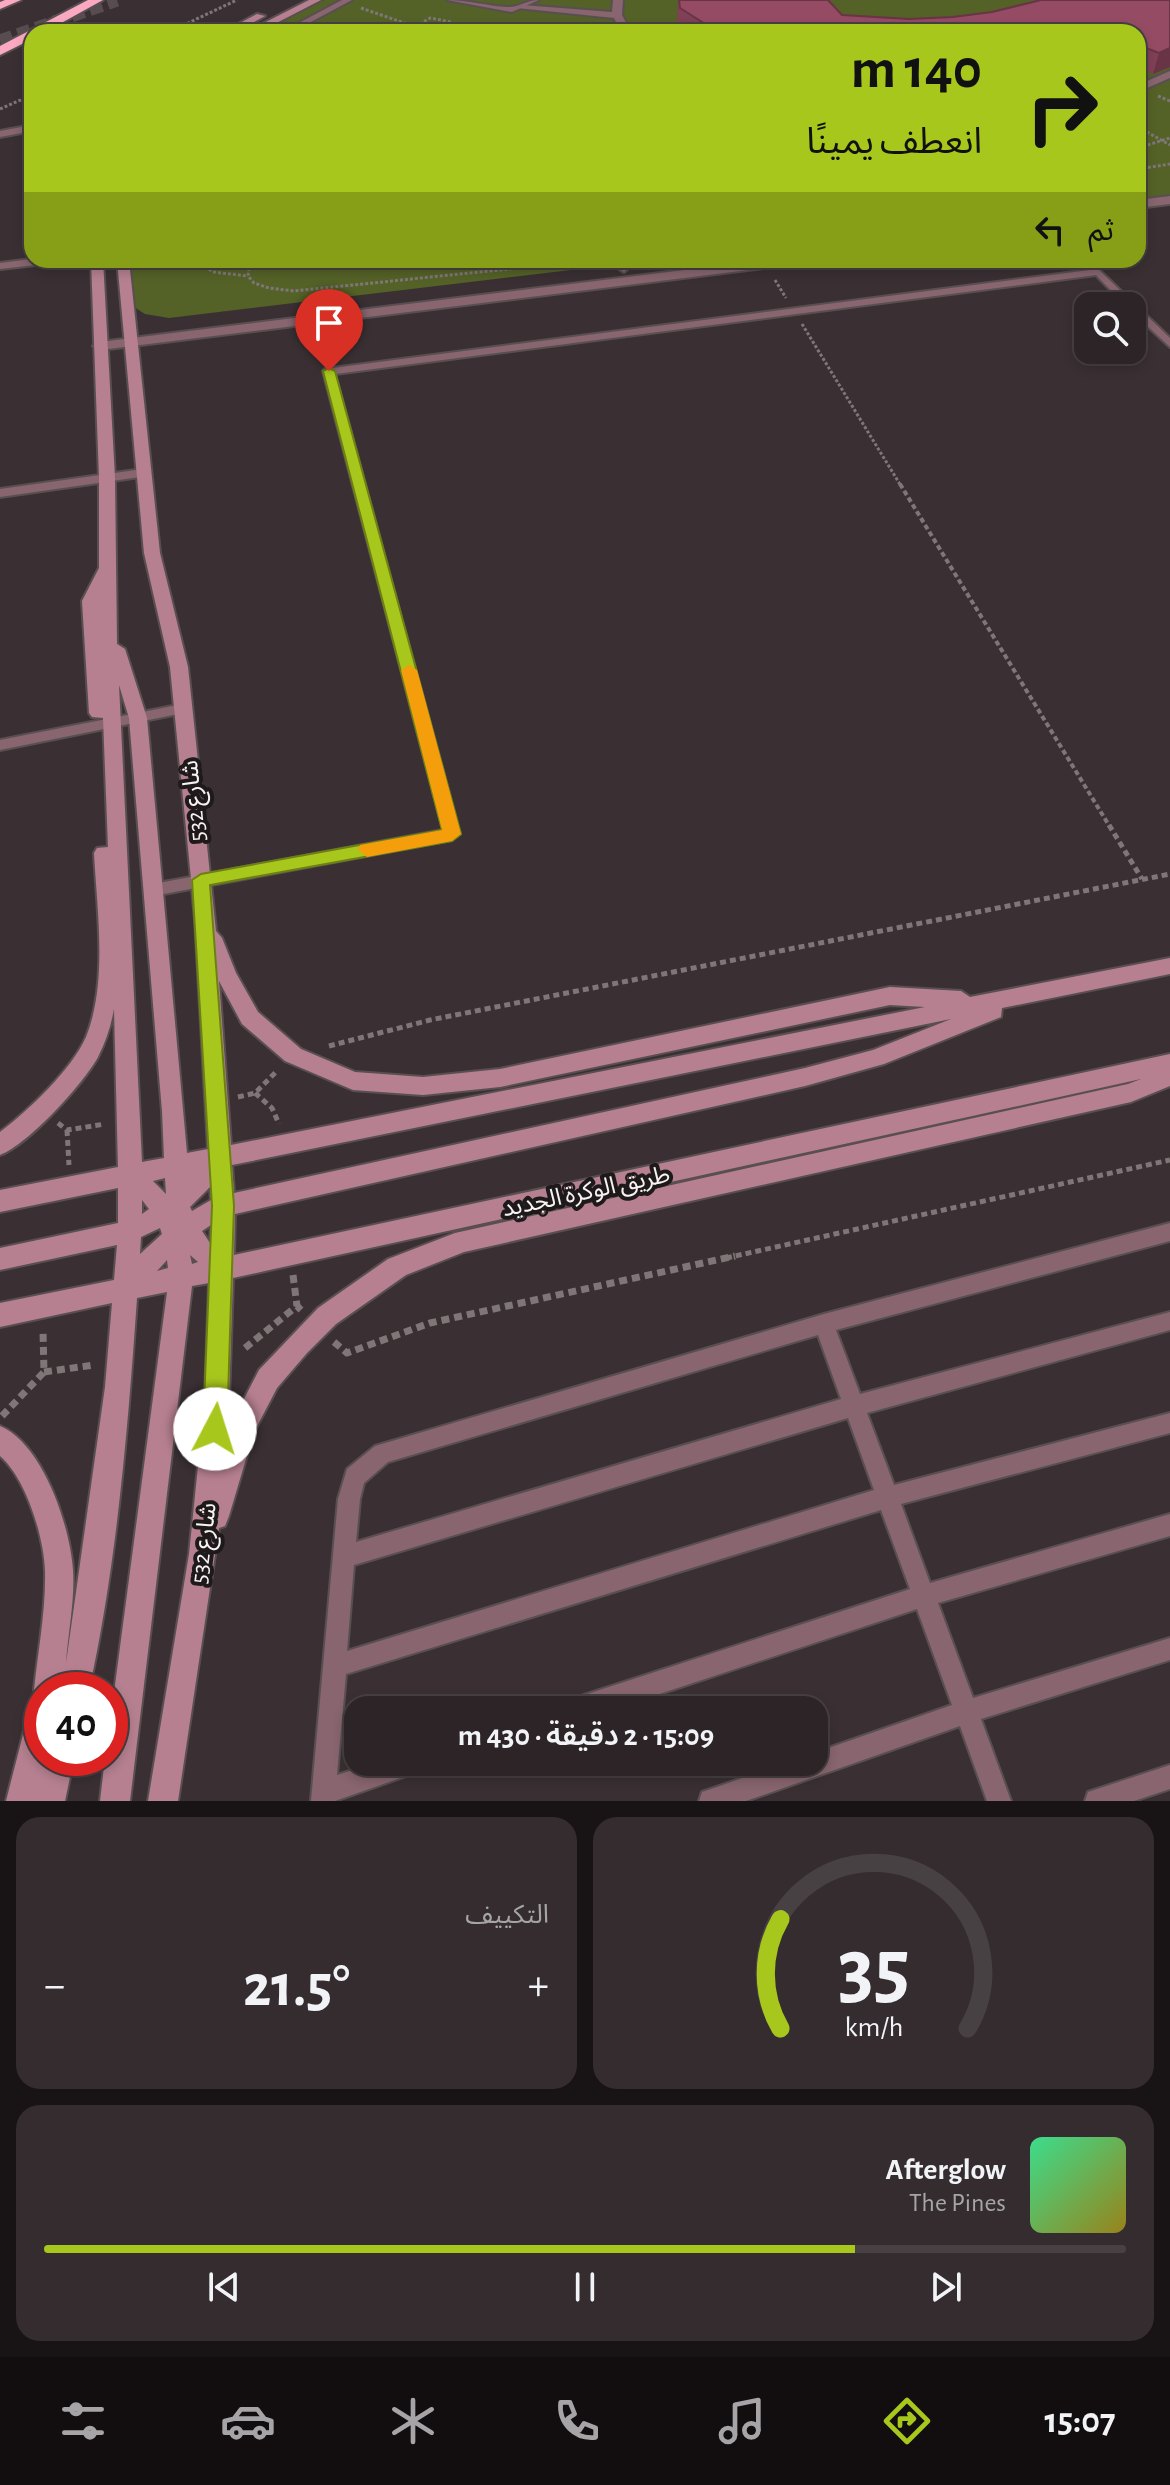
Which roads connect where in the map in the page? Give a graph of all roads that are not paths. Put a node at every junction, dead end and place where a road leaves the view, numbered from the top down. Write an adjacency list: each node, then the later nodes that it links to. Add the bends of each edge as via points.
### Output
1 (15, 0): 9 (highway)
2 (97, 0): 12 (highway)
3 (292, 0): 13 (street)
4 (316, 0): 14 (street)
5 (451, 0): 10 (lane)
6 (535, 0): 10 (lane)
7 (618, 0): 11 (street)
8 (347, 1): 15 (lane)
9 (0, 6)
10 (522, 8): 11 (street)
11 (617, 15): 16 (street)
12 (51, 24)
13 (244, 24)
14 (267, 24)
15 (302, 24)
16 (622, 24)
17 (24, 38): 18 (highway)
18 (0, 51)
19 (1170, 74): 20 (street)
20 (1146, 85)
21 (24, 130): 22 (lane)
22 (0, 134)
23 (1170, 200): 24 (street)
24 (1146, 203)
25 (1159, 215): 26 (street)
26 (1146, 217)
27 (24, 263): 28 (lane)
28 (0, 266)
29 (97, 268): 34 (street)
30 (124, 268): 33 (street, شارع 532)
31 (599, 268): 33 (street)
32 (732, 268): 33 (street)
33 (129, 336): 34 (street); 36 (street, شارع 532)
34 (100, 339): 37 (street)
35 (1170, 344): 45 (lane, via 1098,272 329,371 452,834)
36 (143, 473): 37 (lane); 41 (street, شارع 532, via 152,553 179,667)
37 (107, 478): 38 (lane); 39 (street)
38 (0, 493)
39 (106, 564): 40 (street); 43 (street, via 90,601)
40 (107, 621): 42 (street); 43 (street)
41 (183, 709): 42 (lane); 45 (street, شارع 532)
42 (138, 718): 43 (lane); 46 (street)
43 (106, 724): 44 (lane); 53 (street, via 104,1004 90,1050 42,1110); 56 (street, via 130,1120)
44 (0, 745)
45 (201, 880): 46 (lane); 47 (street, شارع 532)
46 (153, 890): 55 (street)
47 (205, 919): 50 (street, via 250,1018 293,1055 353,1081 423,1086 500,1078 890,996); 54 (street, شارع 532)
48 (1170, 966): 49 (street)
49 (1042, 991): 50 (street); 58 (street, via 876,1058 805,1077)
50 (989, 1002): 54 (street)
51 (1170, 1063): 63 (street, طريق الوكرة الجديد)
52 (1170, 1076): 74 (street, via 1131,1093 463,1241 397,1267 315,1327 268,1379 242,1427)
53 (0, 1145)
54 (220, 1157): 55 (street); 58 (street, شارع 532); 59 (street)
55 (176, 1165): 56 (street); 59 (street)
56 (128, 1174): 57 (street); 59 (street); 60 (street)
57 (0, 1201)
58 (223, 1206): 59 (street); 63 (street, شارع 532)
59 (177, 1219): 60 (street); 63 (street); 64 (street); 65 (street)
60 (130, 1231): 62 (street); 65 (street)
61 (1170, 1232): 68 (lane)
62 (0, 1259)
63 (222, 1267): 64 (street, طريق الوكرة الجديد); 74 (street, شارع 532)
64 (181, 1275): 65 (street, طريق الوكرة الجديد); 90 (street)
65 (127, 1288): 66 (street, طريق الوكرة الجديد); 80 (street)
66 (0, 1315)
67 (1170, 1321): 69 (lane)
68 (824, 1324): 69 (lane); 75 (lane, via 382,1453 355,1477)
69 (853, 1406): 72 (lane); 75 (lane)
70 (1170, 1423): 72 (lane)
71 (0, 1439): 79 (street, via 17,1453 42,1495 59,1569)
72 (887, 1497): 76 (lane); 78 (lane)
73 (1170, 1525): 76 (lane)
74 (203, 1554): 91 (street, شارع 532)
75 (344, 1557): 78 (lane)
76 (923, 1596): 81 (lane); 82 (lane)
77 (1170, 1649): 82 (lane)
78 (335, 1666): 87 (lane)
79 (50, 1672)
80 (78, 1672)
81 (618, 1696)
82 (967, 1712): 92 (lane); 93 (lane)
83 (27, 1776): 88 (street)
84 (55, 1776): 89 (street)
85 (378, 1776): 87 (lane)
86 (1170, 1777): 94 (lane)
87 (324, 1796)
88 (21, 1801)
89 (50, 1801)
90 (115, 1801)
91 (163, 1801)
92 (711, 1801)
93 (999, 1801)
94 (1097, 1801)

